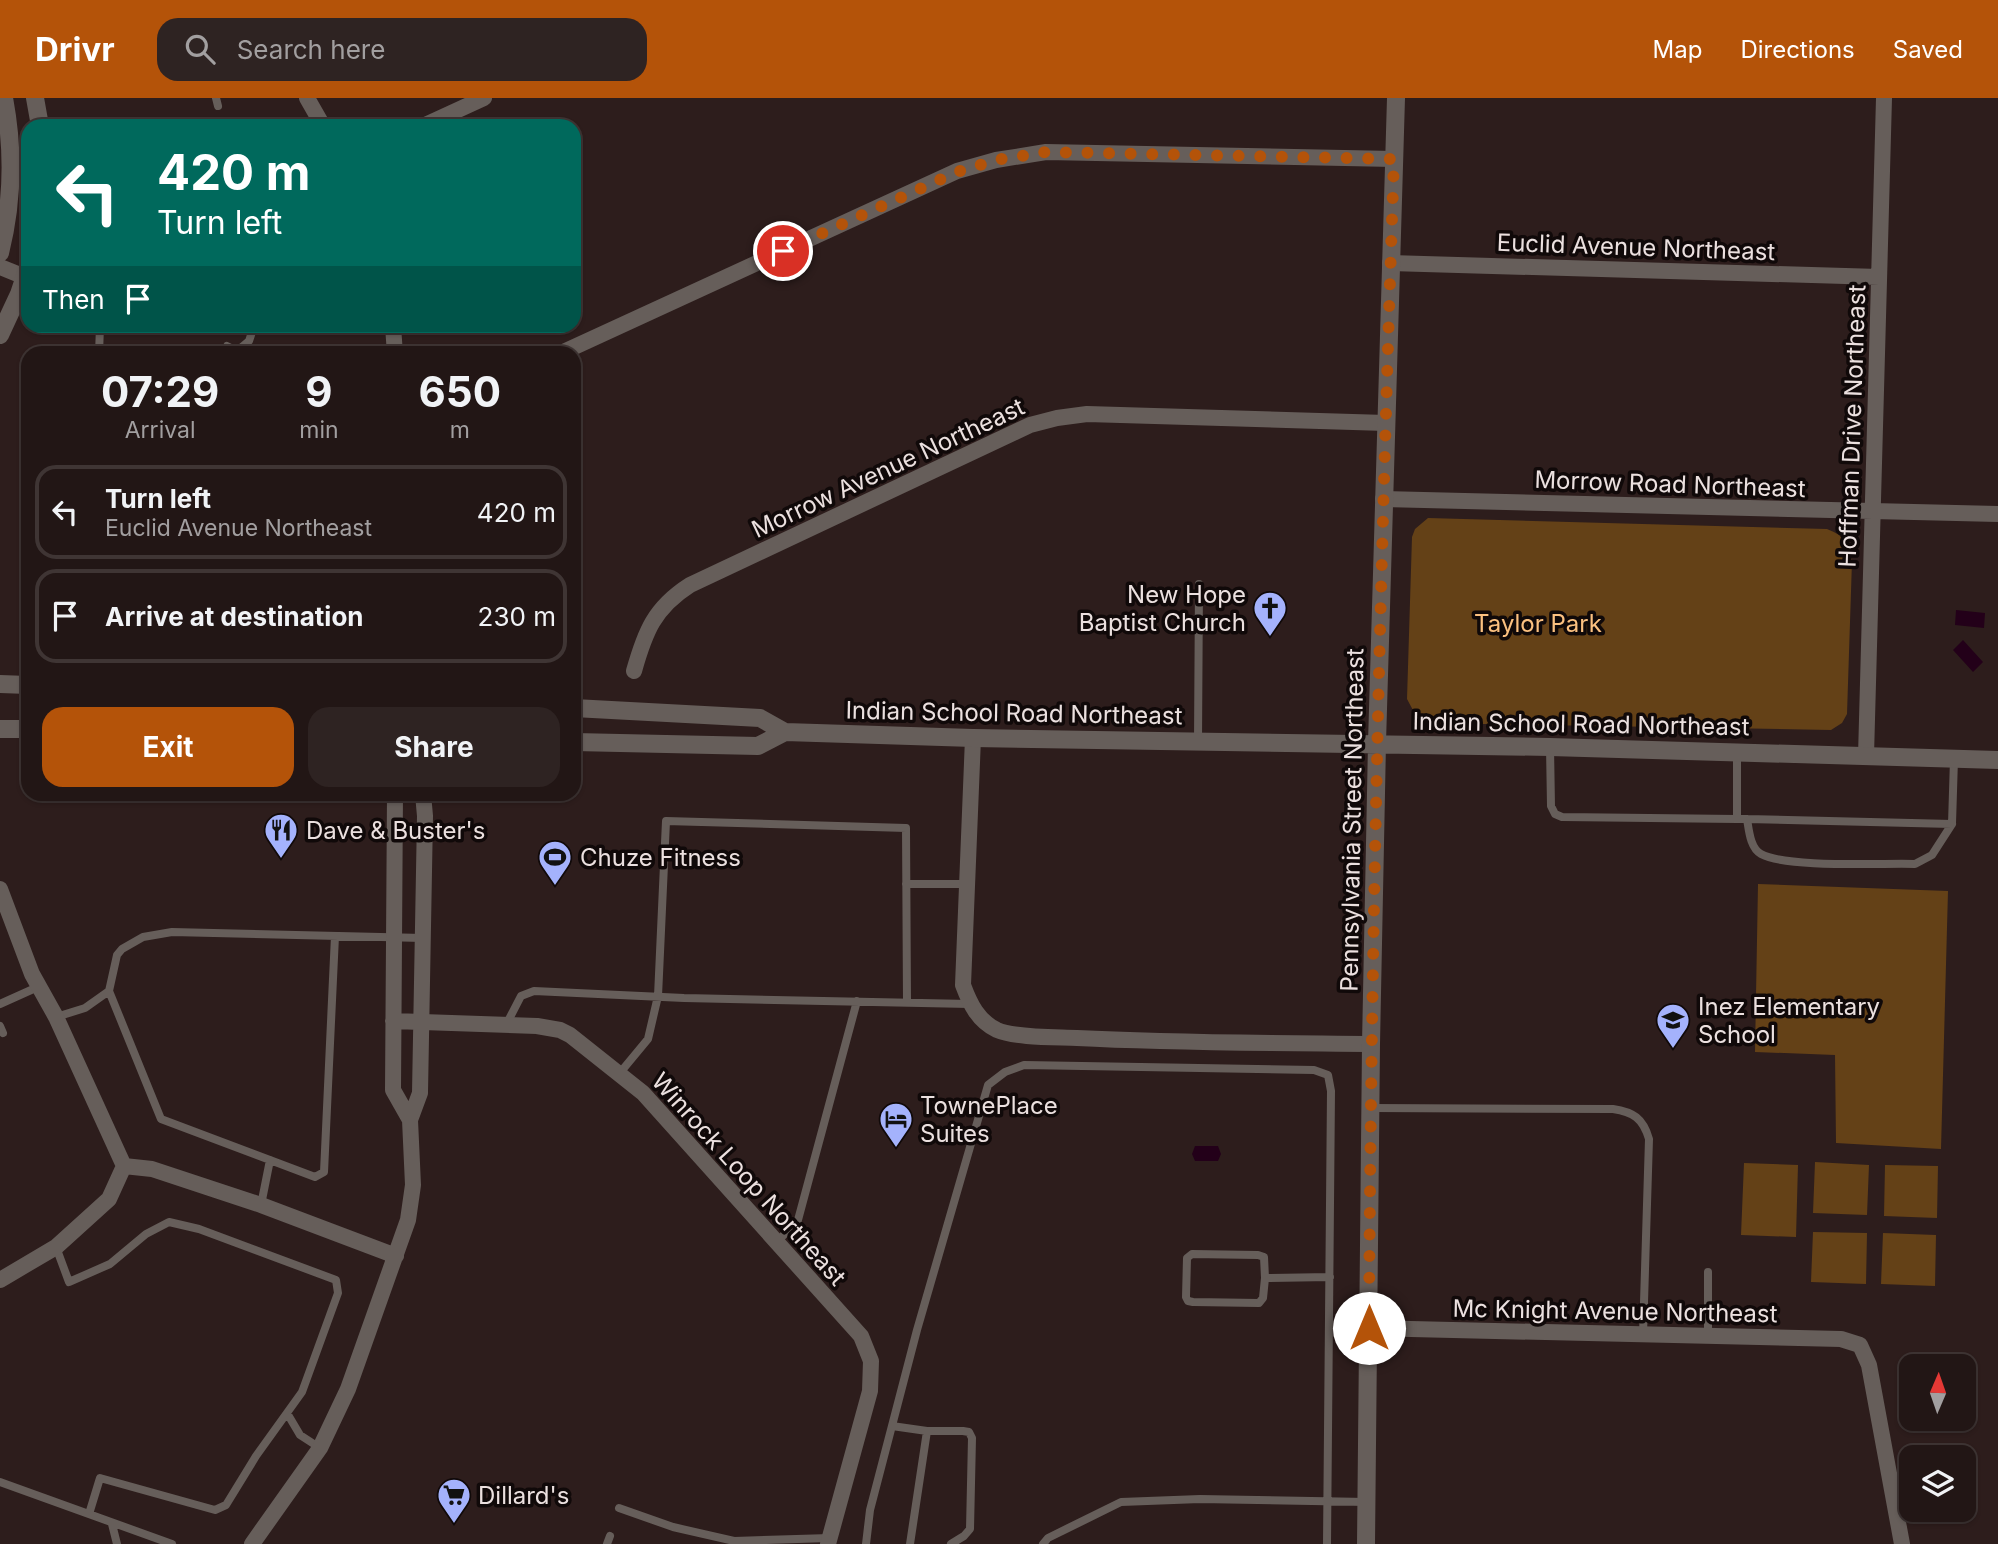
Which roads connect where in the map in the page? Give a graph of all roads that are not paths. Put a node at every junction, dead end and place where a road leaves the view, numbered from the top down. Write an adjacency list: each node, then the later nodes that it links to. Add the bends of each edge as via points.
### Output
1 (4, 98): 11 (street, via 12,164)
2 (35, 98): 7 (street)
3 (307, 98): 8 (street)
4 (484, 98): 9 (street)
5 (1396, 98): 10 (street, Pennsylvania Street Northeast)
6 (1884, 98): 15 (street, Hoffman Drive Northeast)
7 (39, 119)
8 (319, 119)
9 (438, 119)
10 (1394, 159): 12 (street, Pennsylvania Street Northeast); 18 (street, via 1046,152 996,160 957,172)
11 (0, 253)
12 (1391, 263): 15 (street, Euclid Avenue Northeast); 19 (street, Pennsylvania Street Northeast)
13 (0, 267): 14 (street)
14 (21, 274)
15 (1880, 277): 21 (street, Hoffman Drive Northeast)
16 (21, 290): 17 (street)
17 (0, 335)
18 (576, 346)
19 (1386, 423): 20 (street, Pennsylvania Street Northeast); 24 (street, Morrow Avenue Northeast, via 1087,414 1030,425 690,585 658,613 645,635)
20 (1383, 499): 21 (street, Morrow Road Northeast); 34 (street, Pennsylvania Street Northeast)
21 (1873, 512): 22 (street, Morrow Road Northeast); 37 (street, Hoffman Drive Northeast)
22 (1998, 514)
23 (1199, 584): 33 (lane)
24 (634, 671)
25 (0, 684): 26 (street)
26 (21, 685)
27 (581, 708): 30 (street, Indian School Road Northeast, via 760,718)
28 (0, 729): 29 (street)
29 (21, 729)
30 (785, 732): 31 (street, Indian School Road Northeast); 32 (street, Indian School Road Northeast, via 758,746)
31 (973, 738): 33 (street, Indian School Road Northeast); 48 (street)
32 (581, 741)
33 (1198, 741): 34 (street, Indian School Road Northeast)
34 (1377, 743): 35 (street, Indian School Road Northeast); 64 (street, Pennsylvania Street Northeast)
35 (1550, 747): 36 (street, Indian School Road Northeast); 44 (lane, via 1551,806 1562,817)
36 (1737, 752): 37 (street, Indian School Road Northeast); 44 (lane)
37 (1866, 756): 38 (street, Indian School Road Northeast)
38 (1954, 758): 39 (street, Indian School Road Northeast); 46 (lane)
39 (1998, 760)
40 (395, 801): 51 (street)
41 (424, 801): 43 (street)
42 (428, 801): 43 (street)
43 (425, 816): 52 (street)
44 (1737, 819): 45 (lane)
45 (1747, 819): 46 (lane); 46 (lane, via 1759,853 1793,862 1915,864 1932,855)
46 (1952, 824)
47 (905, 884): 48 (lane); 55 (lane, via 906,828 666,821); 57 (lane)
48 (967, 884): 59 (street, via 963,985)
49 (0, 888): 53 (street)
50 (335, 936): 51 (lane); 54 (lane, via 172,932 143,937 117,955); 68 (lane, via 324,1172 315,1177)
51 (393, 937): 52 (lane); 61 (street)
52 (423, 938): 62 (street)
53 (40, 986): 58 (lane); 60 (street)
54 (109, 991): 60 (lane, via 85,1008); 68 (lane, via 161,1119)
55 (658, 996): 56 (lane); 63 (lane, via 534,991 521,996); 65 (lane, via 648,1040)
56 (857, 1001): 57 (lane); 71 (lane, via 798,1220)
57 (907, 1002): 59 (lane)
58 (0, 1004)
59 (970, 1004): 64 (street, via 999,1031 1029,1035)
60 (56, 1017): 69 (street)
61 (393, 1021): 62 (street, Winrock Loop Northeast); 67 (street, via 393,1090)
62 (421, 1022): 63 (street, Winrock Loop Northeast); 67 (street, via 421,1093)
63 (506, 1025): 65 (street, Winrock Loop Northeast, via 560,1030)
64 (1371, 1044): 66 (street, Pennsylvania Street Northeast)
65 (619, 1074): 71 (street, Winrock Loop Northeast, via 643,1093)
66 (1371, 1108): 78 (street, Pennsylvania Street Northeast); 79 (lane, via 1612,1109 1637,1116 1648,1139)
67 (410, 1119): 73 (street, via 412,1201)
68 (270, 1160): 70 (lane)
69 (124, 1166): 70 (street, via 152,1169); 72 (street, via 109,1199)
70 (261, 1205): 73 (street)
71 (776, 1242): 91 (street, Winrock Loop Northeast, via 861,1336 871,1361 868,1403)
72 (56, 1247): 77 (street); 81 (lane, via 69,1282 110,1264 146,1234 169,1222 335,1280 334,1306 302,1392)
73 (396, 1256): 84 (street, via 340,1408)
74 (1708, 1272): 80 (lane)
75 (1330, 1277): 76 (lane); 82 (lane, via 1328,1075 1314,1070 1024,1065 988,1085); 86 (lane)
76 (1265, 1278): 76 (lane, via 1264,1257 1258,1255 1192,1254 1187,1258 1186,1297 1193,1302 1259,1303)
77 (0, 1280)
78 (1369, 1328): 79 (street, Mc Knight Avenue Northeast); 87 (street, Pennsylvania Street Northeast)
79 (1643, 1335): 80 (street, Mc Knight Avenue Northeast)
80 (1708, 1337): 101 (street, Mc Knight Avenue Northeast, via 1841,1339 1860,1345 1869,1365)
81 (287, 1413): 84 (lane, via 300,1435); 89 (lane, via 226,1505 215,1510 100,1478)
82 (892, 1426): 83 (lane); 95 (lane)
83 (926, 1431): 96 (lane); 97 (lane, via 963,1431 972,1438 970,1529)
84 (320, 1448): 94 (street)
85 (0, 1482): 89 (lane)
86 (1328, 1501): 87 (lane); 98 (lane, via 1121,1502); 99 (lane)
87 (1367, 1502): 100 (street, Pennsylvania Street Northeast)
88 (619, 1508): 91 (lane, via 734,1541)
89 (89, 1514): 90 (lane)
90 (113, 1524): 92 (lane); 93 (lane)
91 (829, 1541)
92 (117, 1544)
93 (172, 1544)
94 (252, 1544)
95 (866, 1544)
96 (910, 1544)
97 (951, 1544)
98 (1044, 1544)
99 (1327, 1544)
100 (1366, 1544)
101 (1902, 1544)

